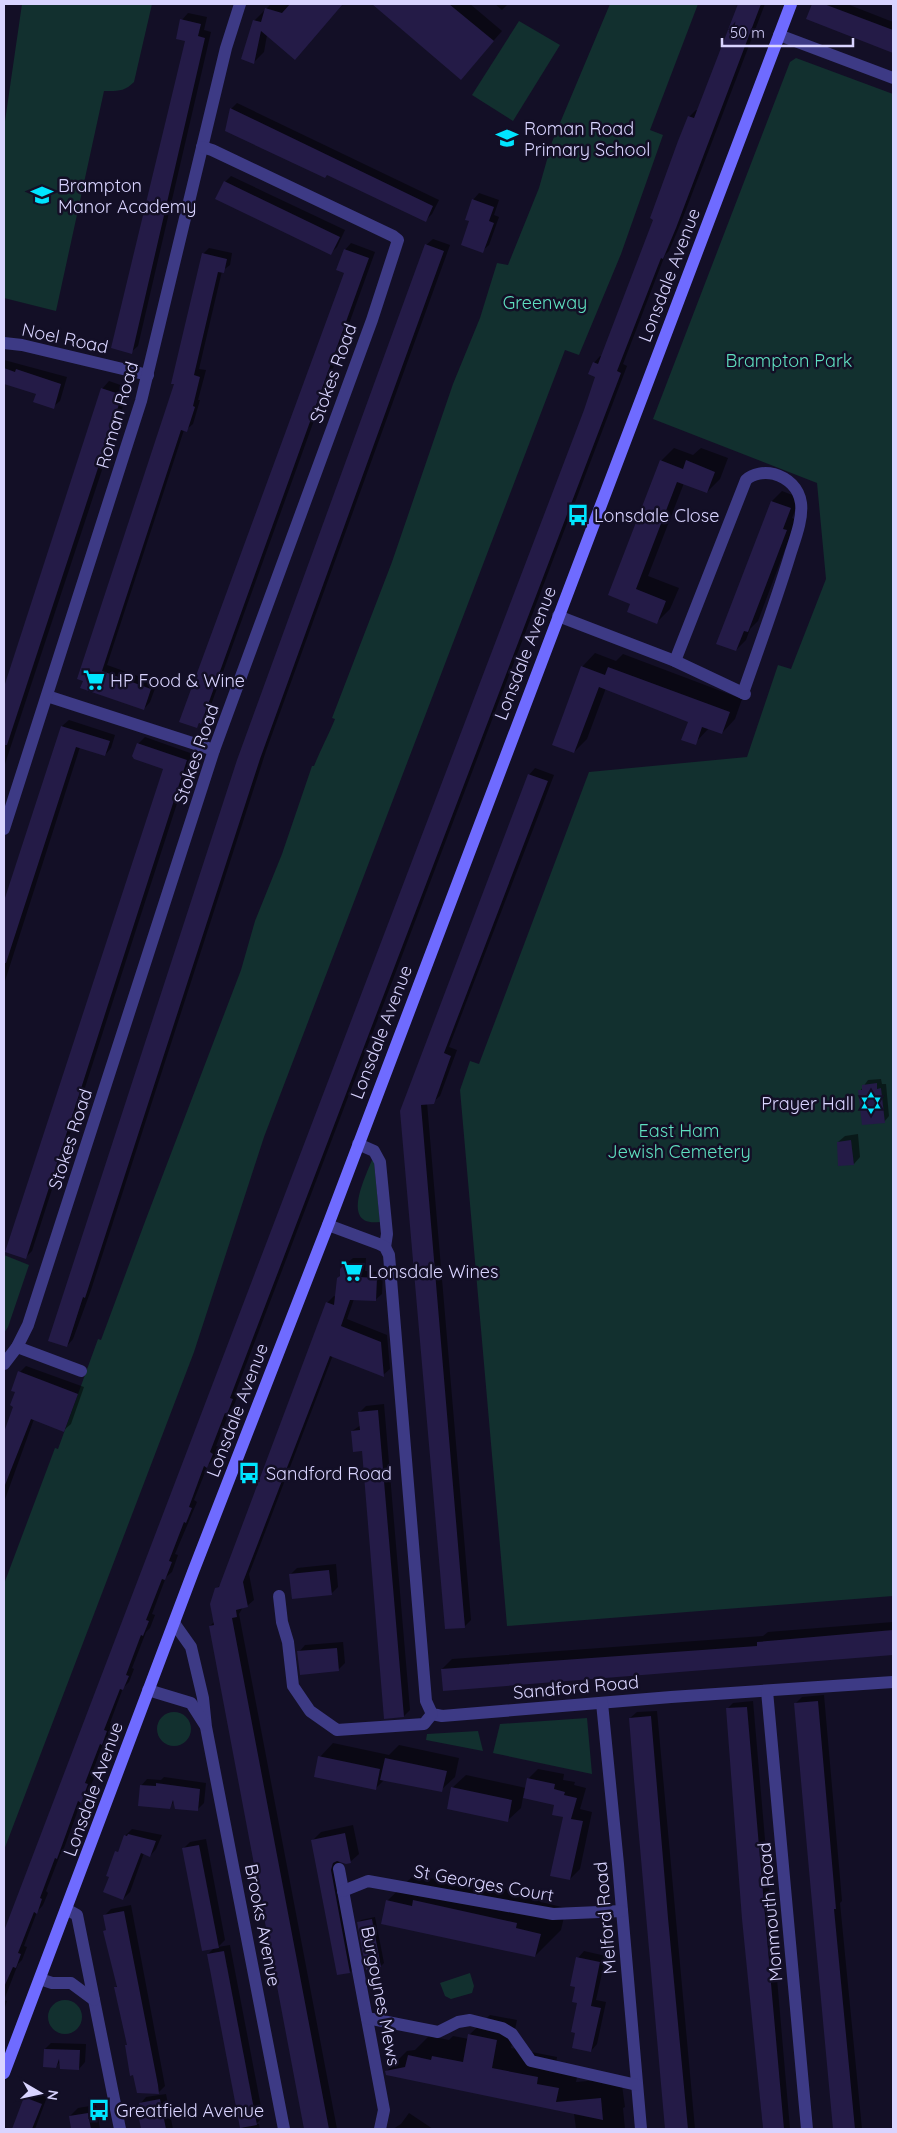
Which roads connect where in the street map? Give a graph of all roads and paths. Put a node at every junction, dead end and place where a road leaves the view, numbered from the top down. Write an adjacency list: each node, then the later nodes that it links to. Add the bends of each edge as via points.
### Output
1 (240, 4): 5 (street, Roman Road)
2 (791, 4): 3 (street, Lonsdale Avenue)
3 (779, 36): 4 (street); 8 (street, Lonsdale Avenue)
4 (893, 78)
5 (202, 147): 7 (street, Roman Road); 11 (street, Stokes Road, via 398,240 372,320)
6 (4, 343): 7 (street, Noel Road)
7 (148, 375): 10 (street, Roman Road)
8 (558, 616): 9 (street); 13 (street, Lonsdale Avenue)
9 (675, 661): 9 (street, via 746,480 760,473 788,478 801,502 798,527 744,693)
10 (47, 696): 11 (street); 12 (street, Roman Road)
11 (214, 750): 16 (street, Stokes Road, via 32,1313)
12 (4, 829)
13 (358, 1144): 14 (street, Lonsdale Avenue); 15 (street, via 374,1151 380,1162 387,1234)
14 (328, 1226): 15 (street); 20 (street, Lonsdale Avenue)
15 (385, 1247): 25 (street, via 389,1255 426,1701)
16 (17, 1347): 17 (street, Stokes Road); 18 (street)
17 (4, 1364)
18 (81, 1371)
19 (279, 1596): 25 (street, via 293,1686 310,1711 321,1720 337,1730 424,1724)
20 (174, 1623): 22 (street, Lonsdale Avenue); 26 (street, Brooks Avenue, via 191,1647)
21 (893, 1682): 23 (street, Sandford Road)
22 (148, 1690): 26 (street, Brooks Avenue, via 191,1703); 29 (street, Lonsdale Avenue)
23 (767, 1691): 24 (street, Sandford Road); 40 (street, Monmouth Road)
24 (602, 1703): 25 (street, Sandford Road, via 442,1716); 30 (street, Melford Road)
25 (432, 1714)
26 (206, 1727): 37 (street, Brooks Avenue)
27 (339, 1869): 28 (street, Burgoynes Mews)
28 (343, 1891): 30 (street, St Georges Court, via 368,1881 554,1914); 33 (street, Burgoynes Mews)
29 (66, 1909): 31 (street, Lonsdale Avenue); 32 (street, via 77,1915)
30 (622, 1912): 35 (street, Melford Road)
31 (40, 1979): 32 (street, via 71,1984); 34 (street, Lonsdale Avenue)
32 (94, 2000): 36 (street)
33 (367, 2018): 35 (street, via 438,2032 470,2020 502,2028 512,2034 531,2061); 38 (street, Burgoynes Mews, via 384,2110)
34 (4, 2073)
35 (638, 2085): 39 (street, Melford Road)
36 (120, 2129)
37 (284, 2129)
38 (380, 2129)
39 (641, 2129)
40 (807, 2129)

